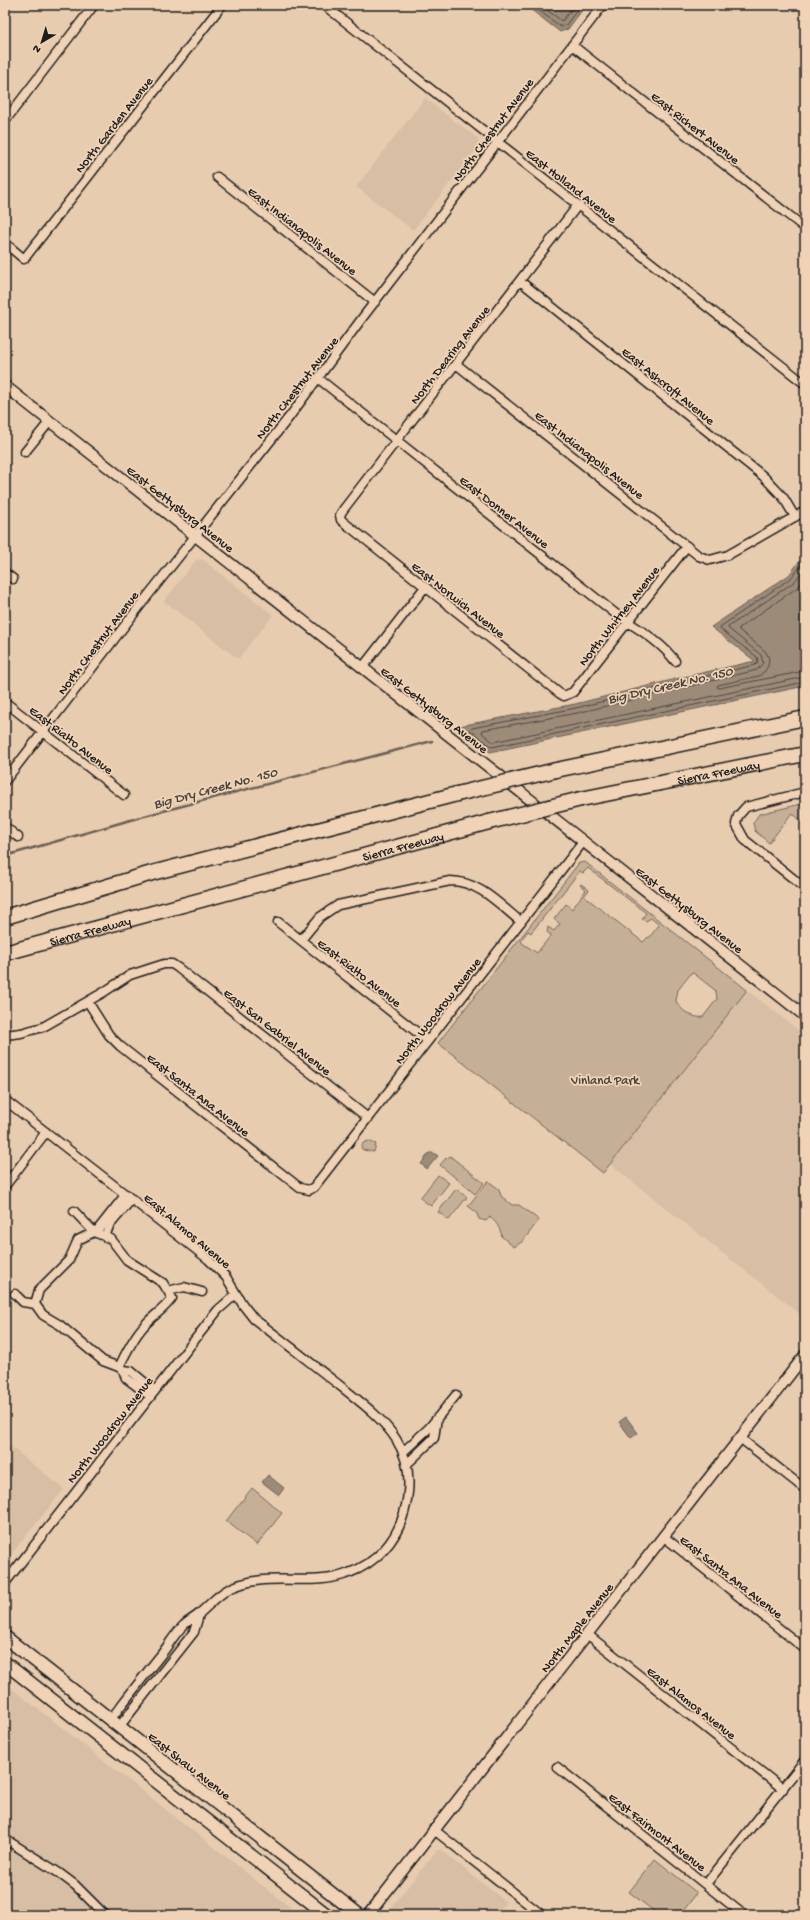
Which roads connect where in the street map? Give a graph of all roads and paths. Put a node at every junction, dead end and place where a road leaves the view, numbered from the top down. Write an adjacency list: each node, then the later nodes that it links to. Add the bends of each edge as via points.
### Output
1 (94, 5): 6 (street)
2 (222, 5): 11 (street, North Garden Avenue, via 24,259)
3 (324, 5): 7 (street, East Holland Avenue)
4 (603, 5): 5 (street, North Chestnut Avenue)
5 (572, 45): 7 (street, North Chestnut Avenue); 10 (street, East Richert Avenue)
6 (5, 121)
7 (498, 142): 9 (street, East Holland Avenue); 13 (street, North Chestnut Avenue)
8 (217, 177): 13 (street, East Indianapolis Avenue)
9 (578, 205): 12 (street, North Dearing Avenue); 16 (street, East Holland Avenue)
10 (805, 228)
11 (5, 243)
12 (520, 281): 14 (street, North Dearing Avenue); 23 (street, East Ashcroft Avenue, via 763,476 783,497)
13 (375, 302): 15 (street, North Chestnut Avenue)
14 (456, 364): 19 (street, North Dearing Avenue); 25 (street, East Indianapolis Avenue)
15 (319, 379): 19 (street, East Donner Avenue); 24 (street, North Chestnut Avenue)
16 (805, 384)
17 (5, 386): 18 (street, East Gettysburg Avenue)
18 (50, 421): 20 (street); 24 (street, East Gettysburg Avenue)
19 (397, 441): 22 (street, North Dearing Avenue); 29 (street, East Donner Avenue)
20 (25, 452)
21 (805, 511): 23 (street)
22 (340, 517): 28 (street, East Norwich Avenue, via 343,523)
23 (795, 517): 25 (street, East Indianapolis Avenue, via 728,555 710,560 699,556)
24 (196, 536): 31 (street, East Gettysburg Avenue); 35 (street, North Chestnut Avenue)
25 (687, 546): 29 (street, North Whitney Avenue)
26 (5, 573): 27 (street)
27 (13, 579)
28 (425, 587): 31 (street); 32 (street, East Norwich Avenue, via 559,694)
29 (628, 622): 30 (street, East Donner Avenue); 32 (street, North Whitney Avenue, via 573,692)
30 (675, 661)
31 (362, 668): 42 (street, East Gettysburg Avenue)
32 (566, 696)
33 (5, 702): 35 (street, East Rialto Avenue)
34 (805, 718): 44 (highway, bridge, via 556,770 457,794 152,873)
35 (43, 732): 37 (street, North Chestnut Avenue); 39 (street, East Rialto Avenue)
36 (805, 754): 48 (highway, Sierra Freeway, bridge, via 581,799)
37 (5, 781)
38 (805, 792): 43 (street, via 753,804 742,810 736,819 738,829 745,840)
39 (124, 795)
40 (5, 827): 41 (street)
41 (18, 837)
42 (584, 842): 46 (street, North Woodrow Avenue); 50 (street, East Gettysburg Avenue)
43 (805, 888)
44 (5, 917)
45 (278, 922): 47 (street, East Rialto Avenue)
46 (521, 922): 47 (street, via 475,886 450,882 338,905 320,917); 52 (street, North Woodrow Avenue)
47 (302, 940): 52 (street, East Rialto Avenue)
48 (5, 954)
49 (88, 1002): 51 (street, via 40,1028); 54 (street, East San Gabriel Avenue, via 126,976 172,964); 57 (street, East Santa Ana Avenue, via 109,1035 120,1046 300,1188)
50 (805, 1016)
51 (5, 1035)
52 (428, 1041): 54 (street, North Woodrow Avenue)
53 (5, 1100): 55 (street, East Alamos Avenue)
54 (368, 1118): 57 (street, North Woodrow Avenue, via 314,1186)
55 (46, 1132): 56 (street); 58 (street, East Alamos Avenue)
56 (5, 1186)
57 (308, 1190)
58 (129, 1196): 60 (street); 61 (street); 65 (street, East Alamos Avenue, via 208,1259 226,1277)
59 (74, 1212): 60 (street)
60 (95, 1232): 61 (street); 66 (street, via 78,1240 69,1260 39,1290)
61 (105, 1236): 62 (street, via 111,1239 127,1260 163,1283)
62 (168, 1292): 63 (street, via 184,1287); 68 (street, via 172,1298 134,1338)
63 (202, 1292)
64 (15, 1294): 66 (street, via 23,1302)
65 (236, 1294): 69 (street, North Woodrow Avenue, via 218,1310); 73 (street, East Alamos Avenue, via 254,1319 376,1415 397,1439)
66 (35, 1304): 68 (street, via 43,1315 60,1325 103,1361)
67 (805, 1355): 72 (street, North Maple Avenue)
68 (121, 1369): 69 (street, via 126,1378)
69 (153, 1393): 77 (street, North Woodrow Avenue)
70 (456, 1395): 71 (street)
71 (437, 1418): 73 (street); 74 (street, via 434,1438)
72 (740, 1438): 75 (street); 76 (street, North Maple Avenue)
73 (403, 1452): 74 (street, East Alamos Avenue)
74 (407, 1464): 78 (street, East Alamos Avenue, via 409,1487 402,1520 391,1542 373,1560 346,1574 327,1579 271,1579 246,1582 219,1595)
75 (805, 1490)
76 (663, 1536): 79 (street, North Maple Avenue); 81 (street, East Santa Ana Avenue)
77 (5, 1583)
78 (199, 1615): 83 (street, East Alamos Avenue, via 184,1625); 83 (street, via 194,1632)
79 (587, 1634): 86 (street, East Alamos Avenue); 87 (street, North Maple Avenue)
80 (5, 1637): 83 (main road, East Shaw Avenue)
81 (805, 1649)
82 (5, 1663): 91 (main road)
83 (114, 1723): 92 (main road, East Shaw Avenue)
84 (805, 1760): 86 (street)
85 (557, 1767): 89 (street, East Fairmont Avenue)
86 (783, 1788): 89 (street)
87 (433, 1829): 93 (street, North Maple Avenue); 94 (street)
88 (7, 1843): 90 (street, via 69,1881)
89 (706, 1884): 95 (street, East Fairmont Avenue)
90 (105, 1915)
91 (327, 1915)
92 (359, 1915)
93 (368, 1915)
94 (542, 1915)
95 (744, 1915)

